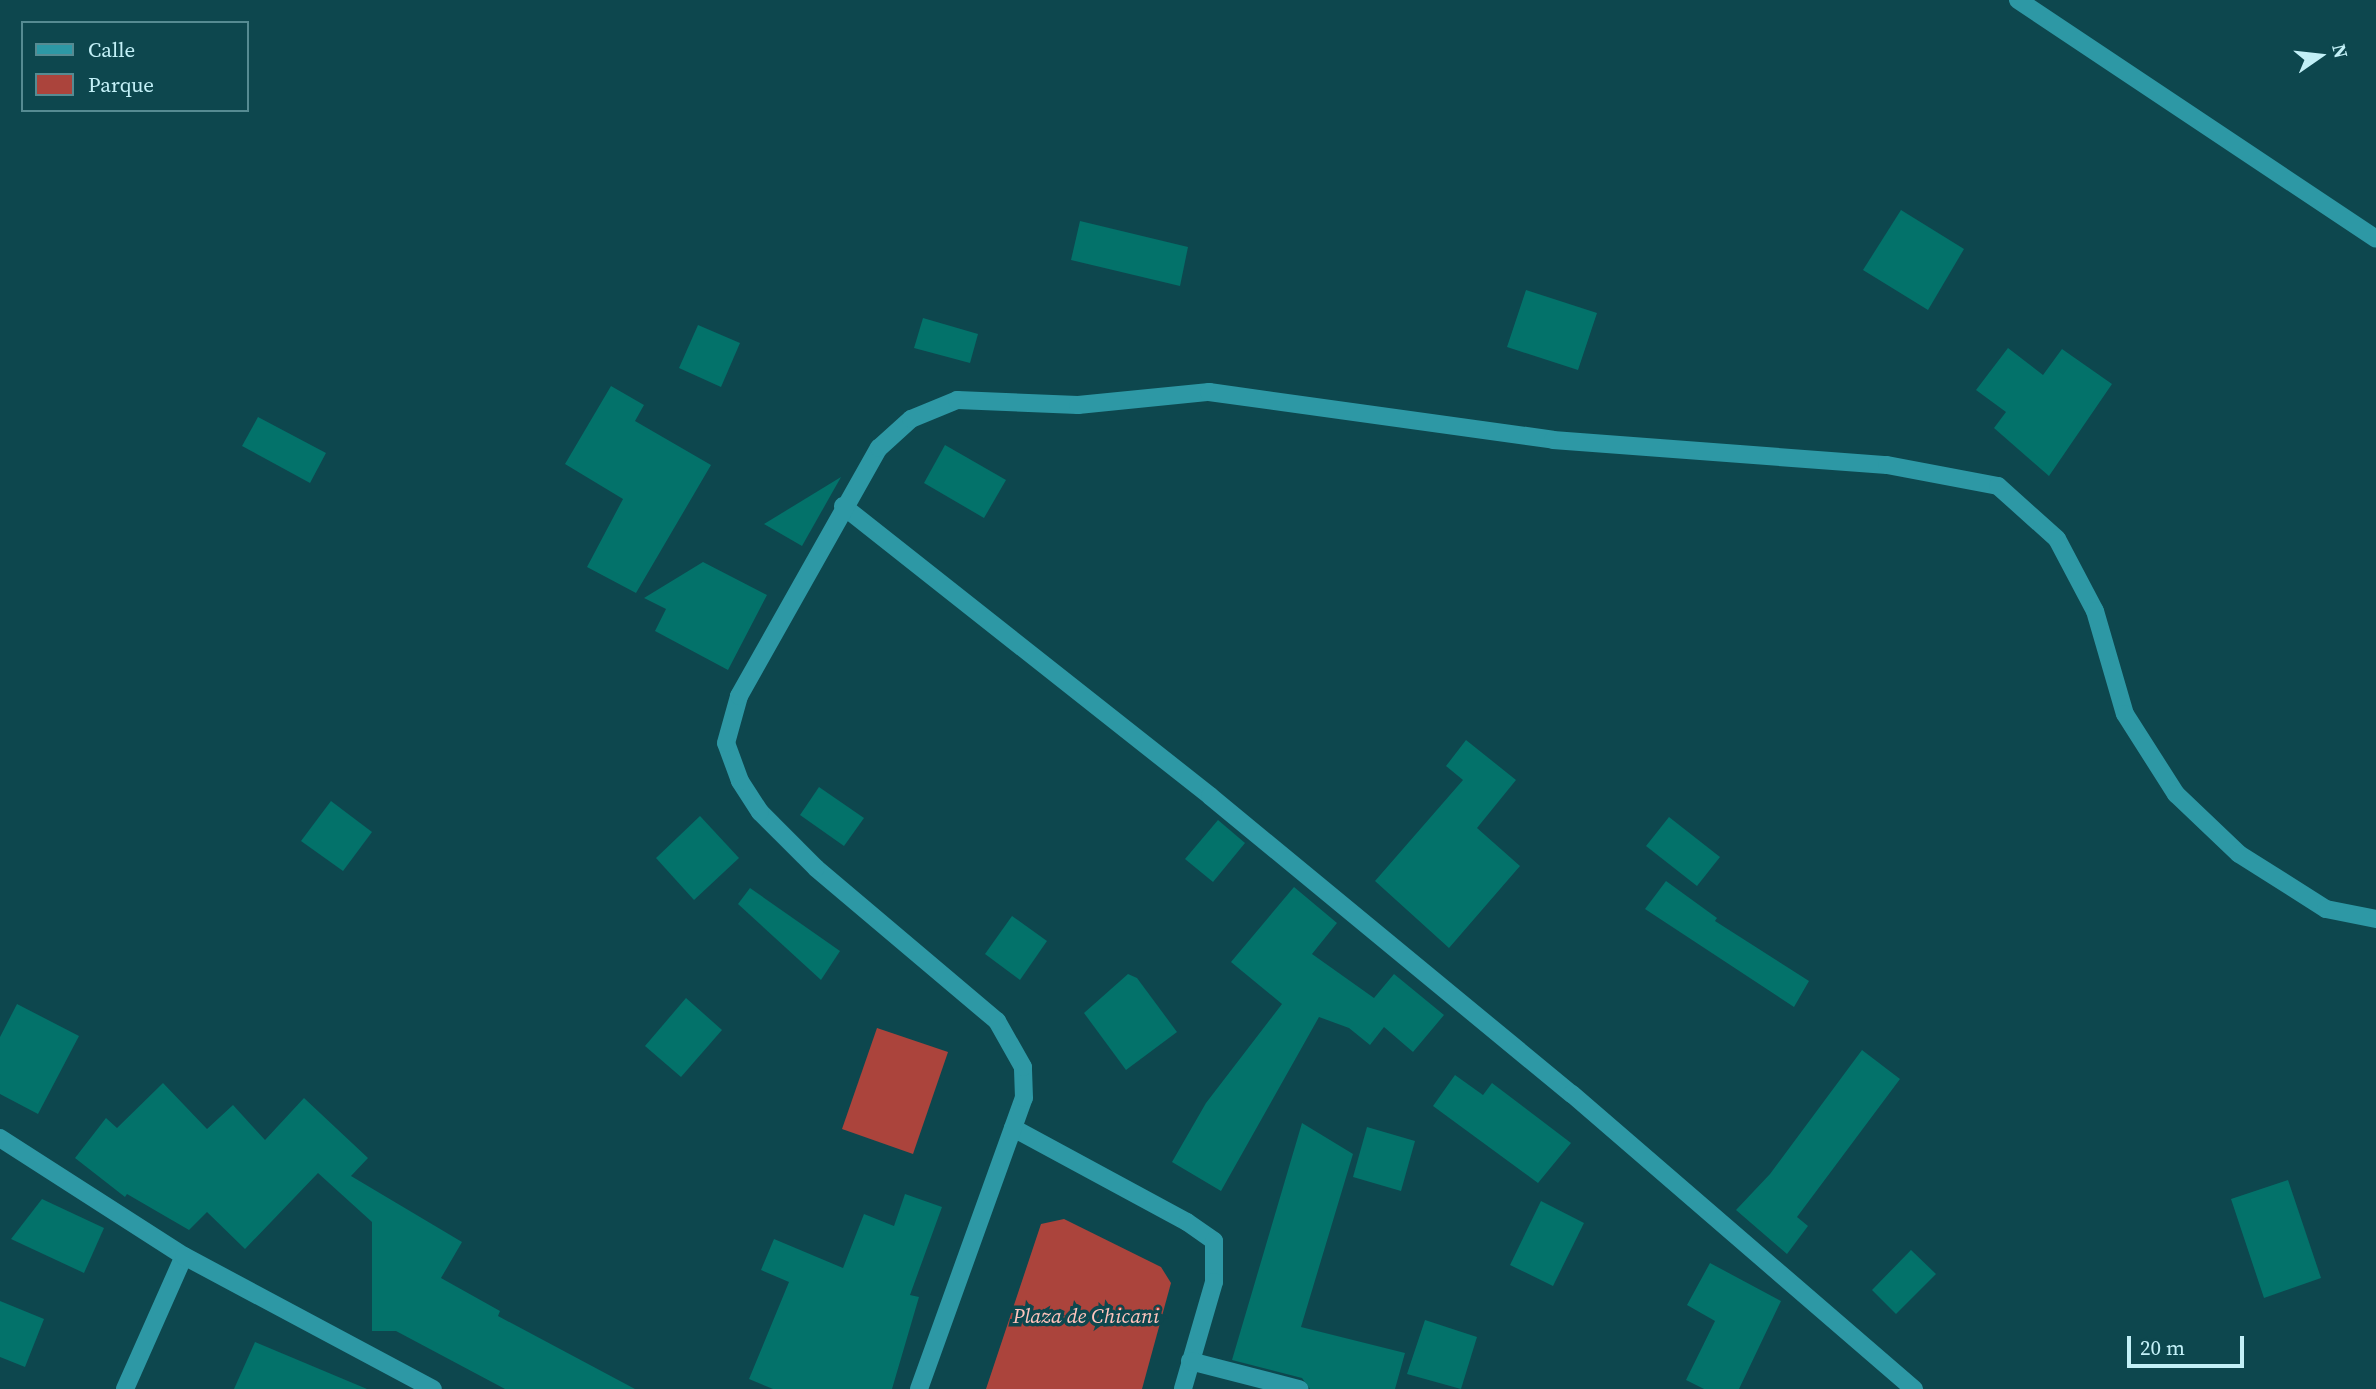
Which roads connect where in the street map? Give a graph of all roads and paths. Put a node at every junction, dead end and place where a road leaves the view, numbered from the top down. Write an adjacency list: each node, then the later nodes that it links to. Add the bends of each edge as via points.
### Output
1 (2018, 0): 2 (street)
2 (2376, 239)
3 (843, 506): 4 (street, via 879,448 911,419 957,400 1077,405 1209,392 1552,440 1886,465 1998,486 2057,539 2095,611 2125,714 2176,794 2239,854 2326,909); 5 (street, via 739,696 726,743 740,781 760,812 816,868 997,1021 1023,1067 1024,1098); 14 (street, via 1210,796 1572,1094)
4 (2376, 919)
5 (1013, 1128): 8 (street, via 1214,1241 1214,1282); 11 (street)
6 (0, 1138): 7 (street)
7 (184, 1256): 9 (street); 10 (street)
8 (1190, 1361): 12 (street); 13 (street)
9 (125, 1389)
10 (433, 1389)
11 (919, 1389)
12 (1184, 1389)
13 (1299, 1389)
14 (1914, 1389)

